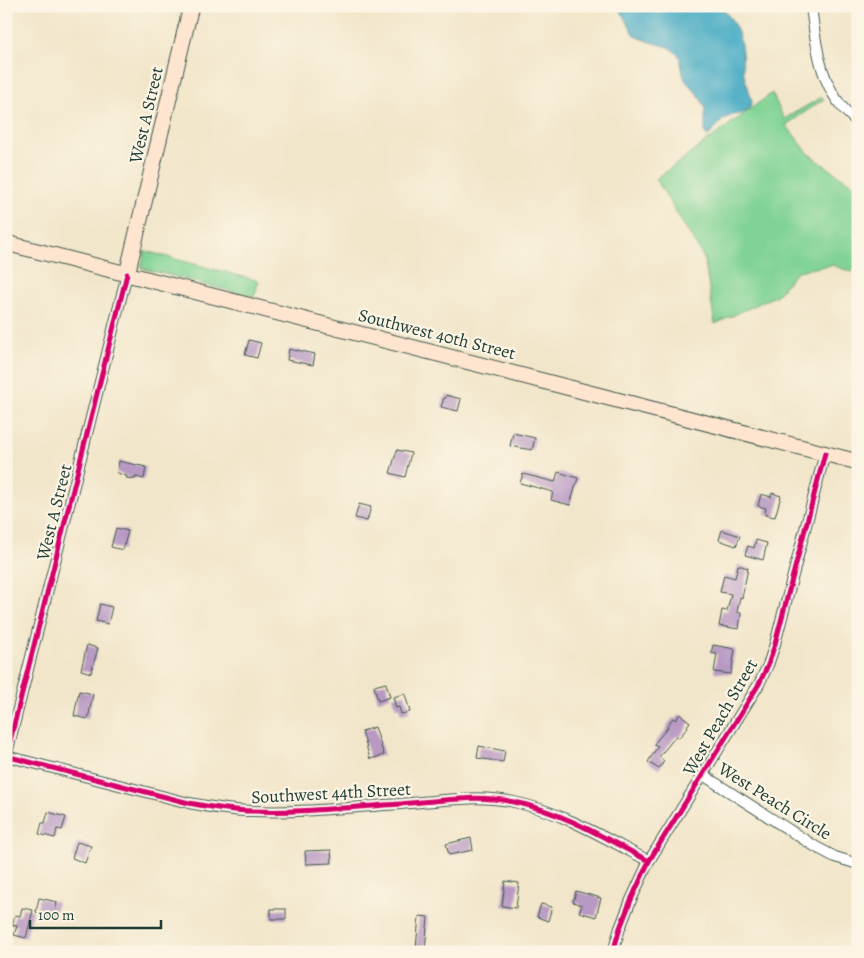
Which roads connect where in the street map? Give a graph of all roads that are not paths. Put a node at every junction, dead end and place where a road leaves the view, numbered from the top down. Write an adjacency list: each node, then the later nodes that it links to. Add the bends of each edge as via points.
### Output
1 (191, 6): 5 (main road, West A Street)
2 (811, 6): 3 (street, via 824,73 844,110)
3 (858, 122)
4 (6, 243): 5 (main road, Southwest 40th Street)
5 (128, 274): 6 (main road, Southwest 40th Street); 8 (street, West A Street)
6 (825, 453): 7 (main road, Southwest 40th Street); 9 (street, West Peach Street, via 768,664)
7 (858, 462)
8 (6, 756): 10 (street, Southwest 44th Street, via 189,803 251,812 476,798 499,800 564,818)
9 (703, 775): 10 (street, West Peach Street); 11 (street, West Peach Circle, via 816,847)
10 (649, 861): 12 (street, West Peach Street)
11 (858, 864)
12 (613, 952)

